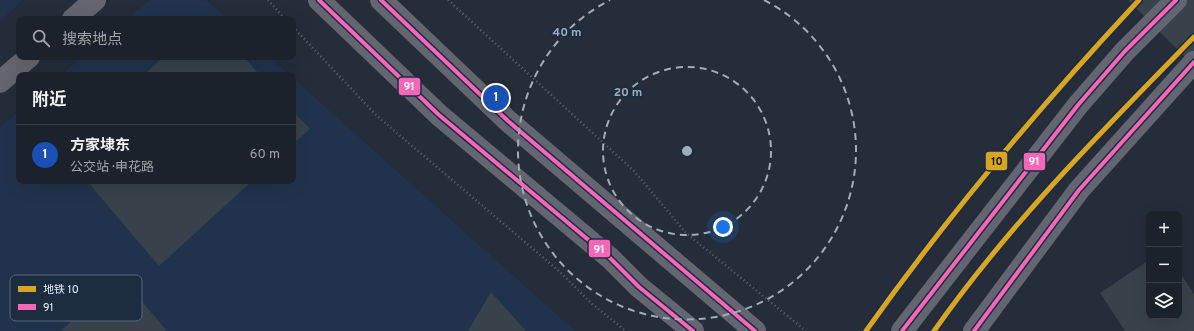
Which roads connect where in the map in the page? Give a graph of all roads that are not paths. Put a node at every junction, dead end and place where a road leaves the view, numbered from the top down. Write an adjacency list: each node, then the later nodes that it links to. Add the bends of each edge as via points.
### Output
1 (95, 0): 5 (street)
2 (319, 0): 9 (main road, via 439,115)
3 (381, 0): 10 (main road, via 508,121)
4 (1176, 0): 11 (main road, via 1125,51 1078,105)
5 (76, 16)
6 (26, 60): 8 (street)
7 (1194, 62): 12 (main road, via 1079,190)
8 (0, 82)
9 (693, 331)
10 (755, 331)
11 (902, 331)
12 (974, 331)

